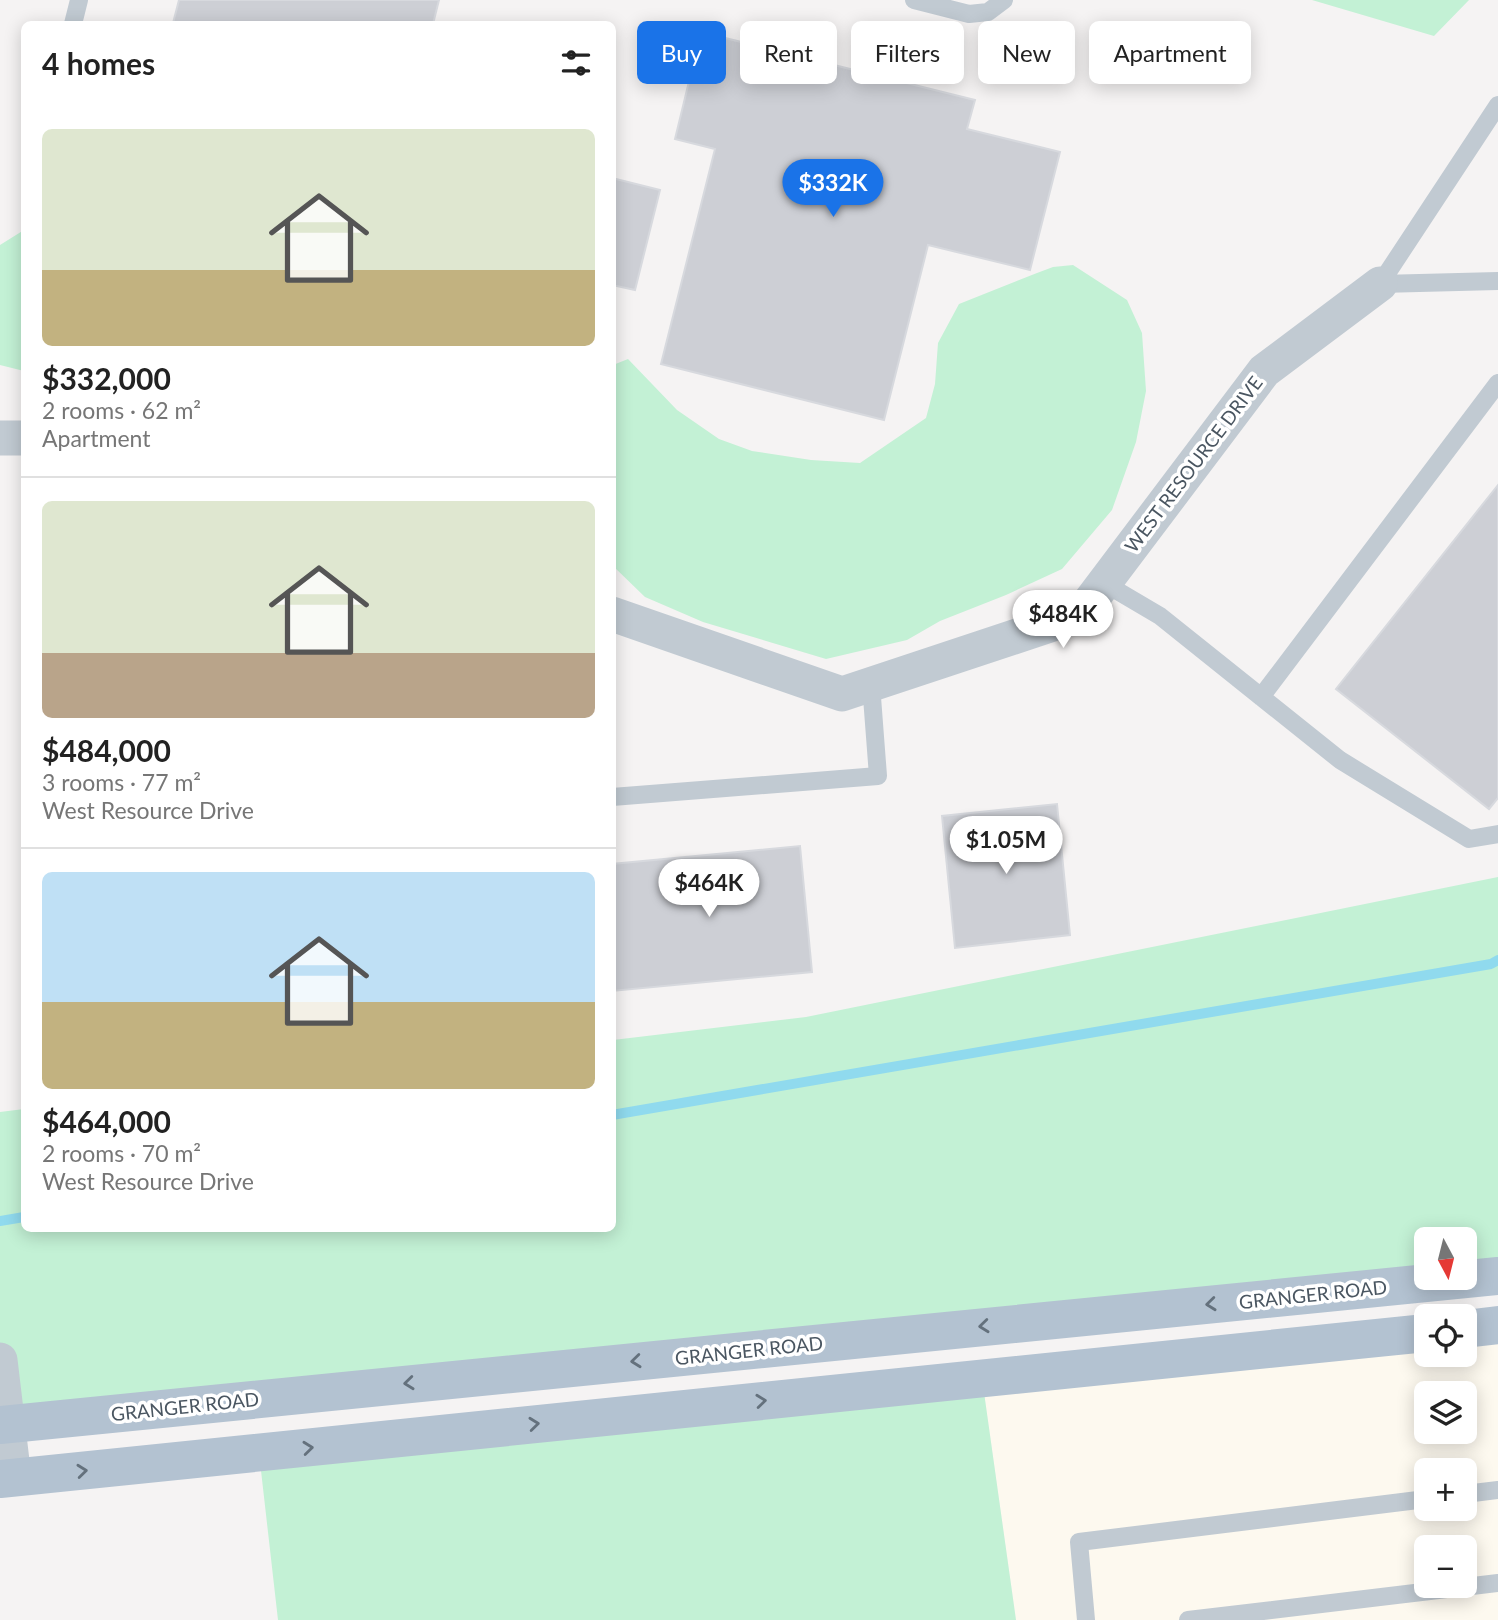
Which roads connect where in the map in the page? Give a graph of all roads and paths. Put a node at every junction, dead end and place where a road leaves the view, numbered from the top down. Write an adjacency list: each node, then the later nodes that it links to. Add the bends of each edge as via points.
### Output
1 (79, 0): 4 (lane)
2 (914, 0): 3 (lane, via 969,14 988,12)
3 (1004, 0)
4 (74, 21)
5 (1498, 105): 7 (lane)
6 (1498, 281): 7 (lane)
7 (1380, 284): 11 (street, WEST RESOURCE DRIVE, via 1264,371)
8 (1498, 383): 14 (lane)
9 (0, 438): 10 (street)
10 (21, 438)
11 (1104, 583): 13 (street, WEST RESOURCE DRIVE, via 1080,615); 14 (lane, via 1160,616)
12 (616, 615): 13 (street, WEST RESOURCE DRIVE, via 842,694)
13 (871, 684): 15 (lane, via 878,776)
14 (1261, 697): 16 (lane, via 1340,760 1469,839)
15 (616, 797)
16 (1498, 834)
17 (1498, 1276): 22 (main road, GRANGER ROAD, one-way to 22)
18 (1498, 1325): 19 (main road)
19 (1477, 1328)
20 (1414, 1334): 23 (main road, one-way to 20)
21 (0, 1360): 22 (street)
22 (4, 1424): 23 (street)
23 (7, 1478)
24 (1498, 1490): 25 (lane)
25 (1477, 1493)
26 (1414, 1500): 28 (lane, via 1079,1542)
27 (1498, 1583): 29 (lane)
28 (1086, 1620)
29 (1188, 1620)

